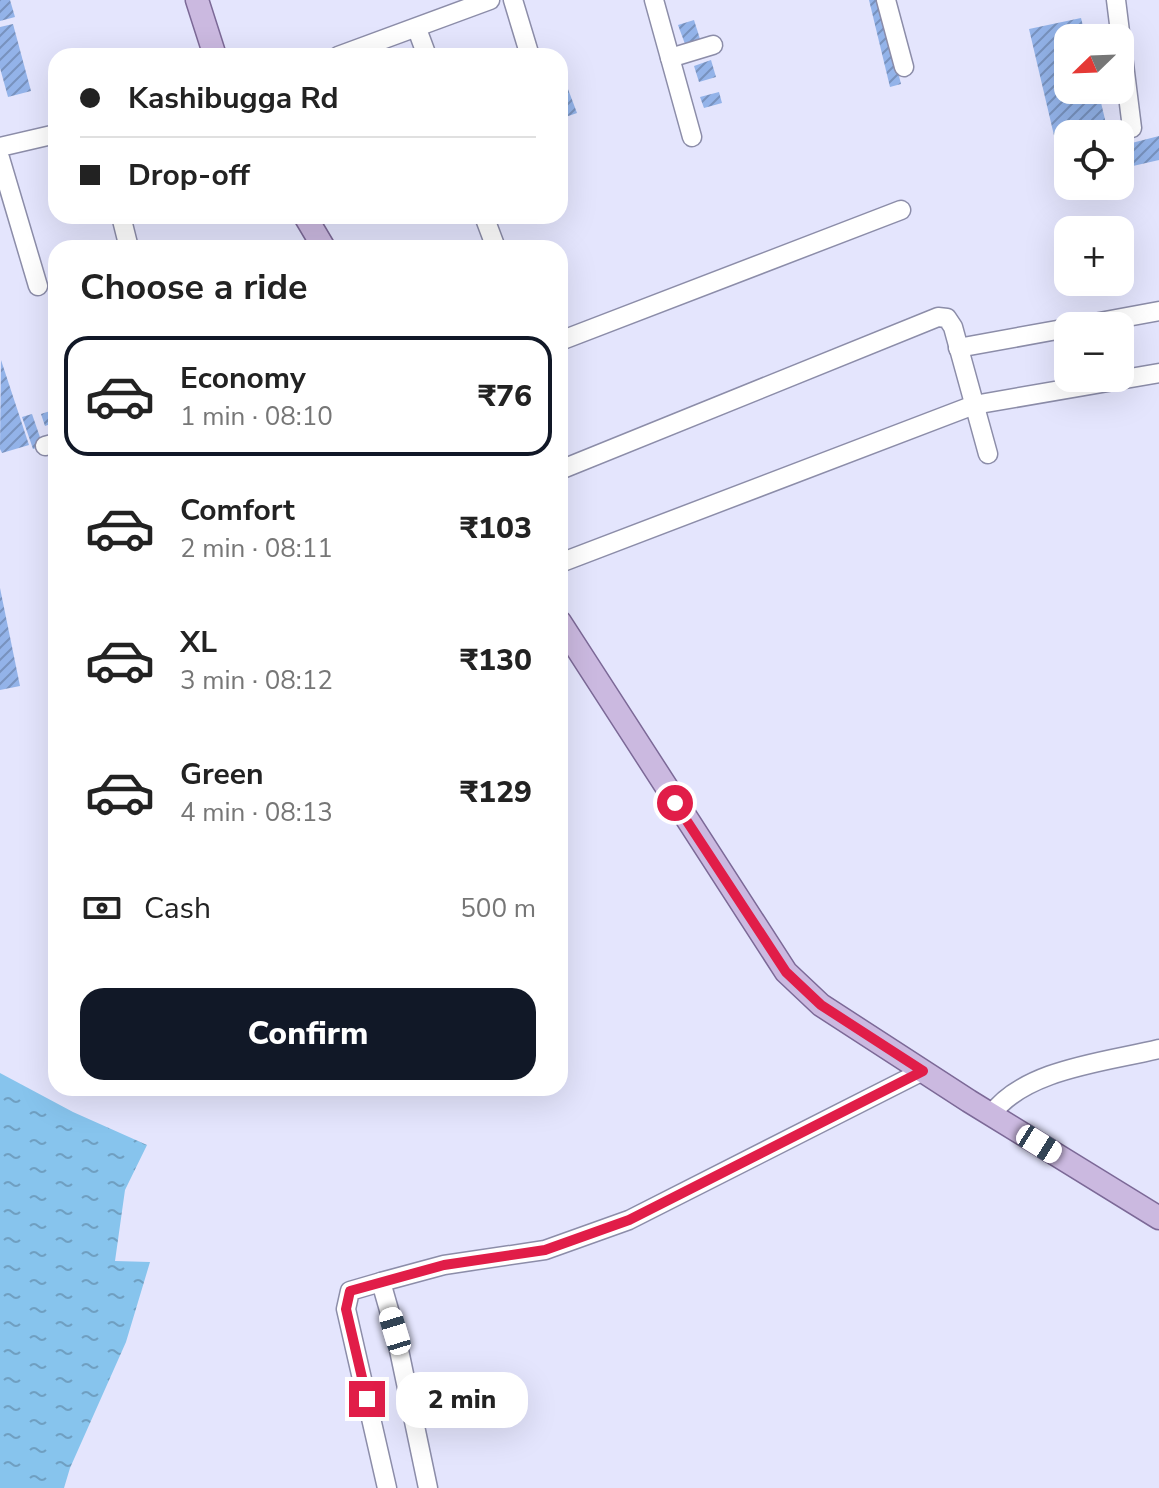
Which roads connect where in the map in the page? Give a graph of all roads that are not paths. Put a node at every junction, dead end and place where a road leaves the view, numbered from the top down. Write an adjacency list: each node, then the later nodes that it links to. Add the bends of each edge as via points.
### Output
1 (197, 0): 9 (main road)
2 (490, 0): 7 (street)
3 (513, 0): 12 (street)
4 (654, 0): 13 (street)
5 (886, 0): 14 (street)
6 (1116, 0): 15 (street)
7 (417, 29): 10 (street); 11 (street)
8 (713, 45): 13 (street)
9 (212, 48)
10 (361, 48)
11 (424, 48)
12 (528, 48)
13 (670, 58): 17 (street)
14 (904, 67)
15 (1131, 120)
16 (48, 136): 18 (street)
17 (692, 137)
18 (0, 147)
19 (0, 158): 21 (street)
20 (901, 210): 25 (street)
21 (38, 286)
22 (1159, 311): 23 (street)
23 (1134, 316)
24 (1054, 331): 26 (street)
25 (568, 338)
26 (958, 348): 28 (street); 30 (street, via 947,318 926,320)
27 (1159, 373): 28 (street)
28 (974, 405): 29 (street); 31 (street)
29 (988, 454)
30 (568, 467)
31 (568, 560)
32 (568, 634): 34 (main road, via 786,972 821,1005)
33 (1159, 1049): 35 (street, via 1043,1077 1019,1087)
34 (923, 1071): 35 (main road); 37 (street, via 595,1234 545,1250 444,1265)
35 (991, 1115): 36 (main road)
36 (1159, 1218)
37 (381, 1282): 38 (street, via 350,1291 346,1309); 39 (street)
38 (387, 1488)
39 (428, 1488)

